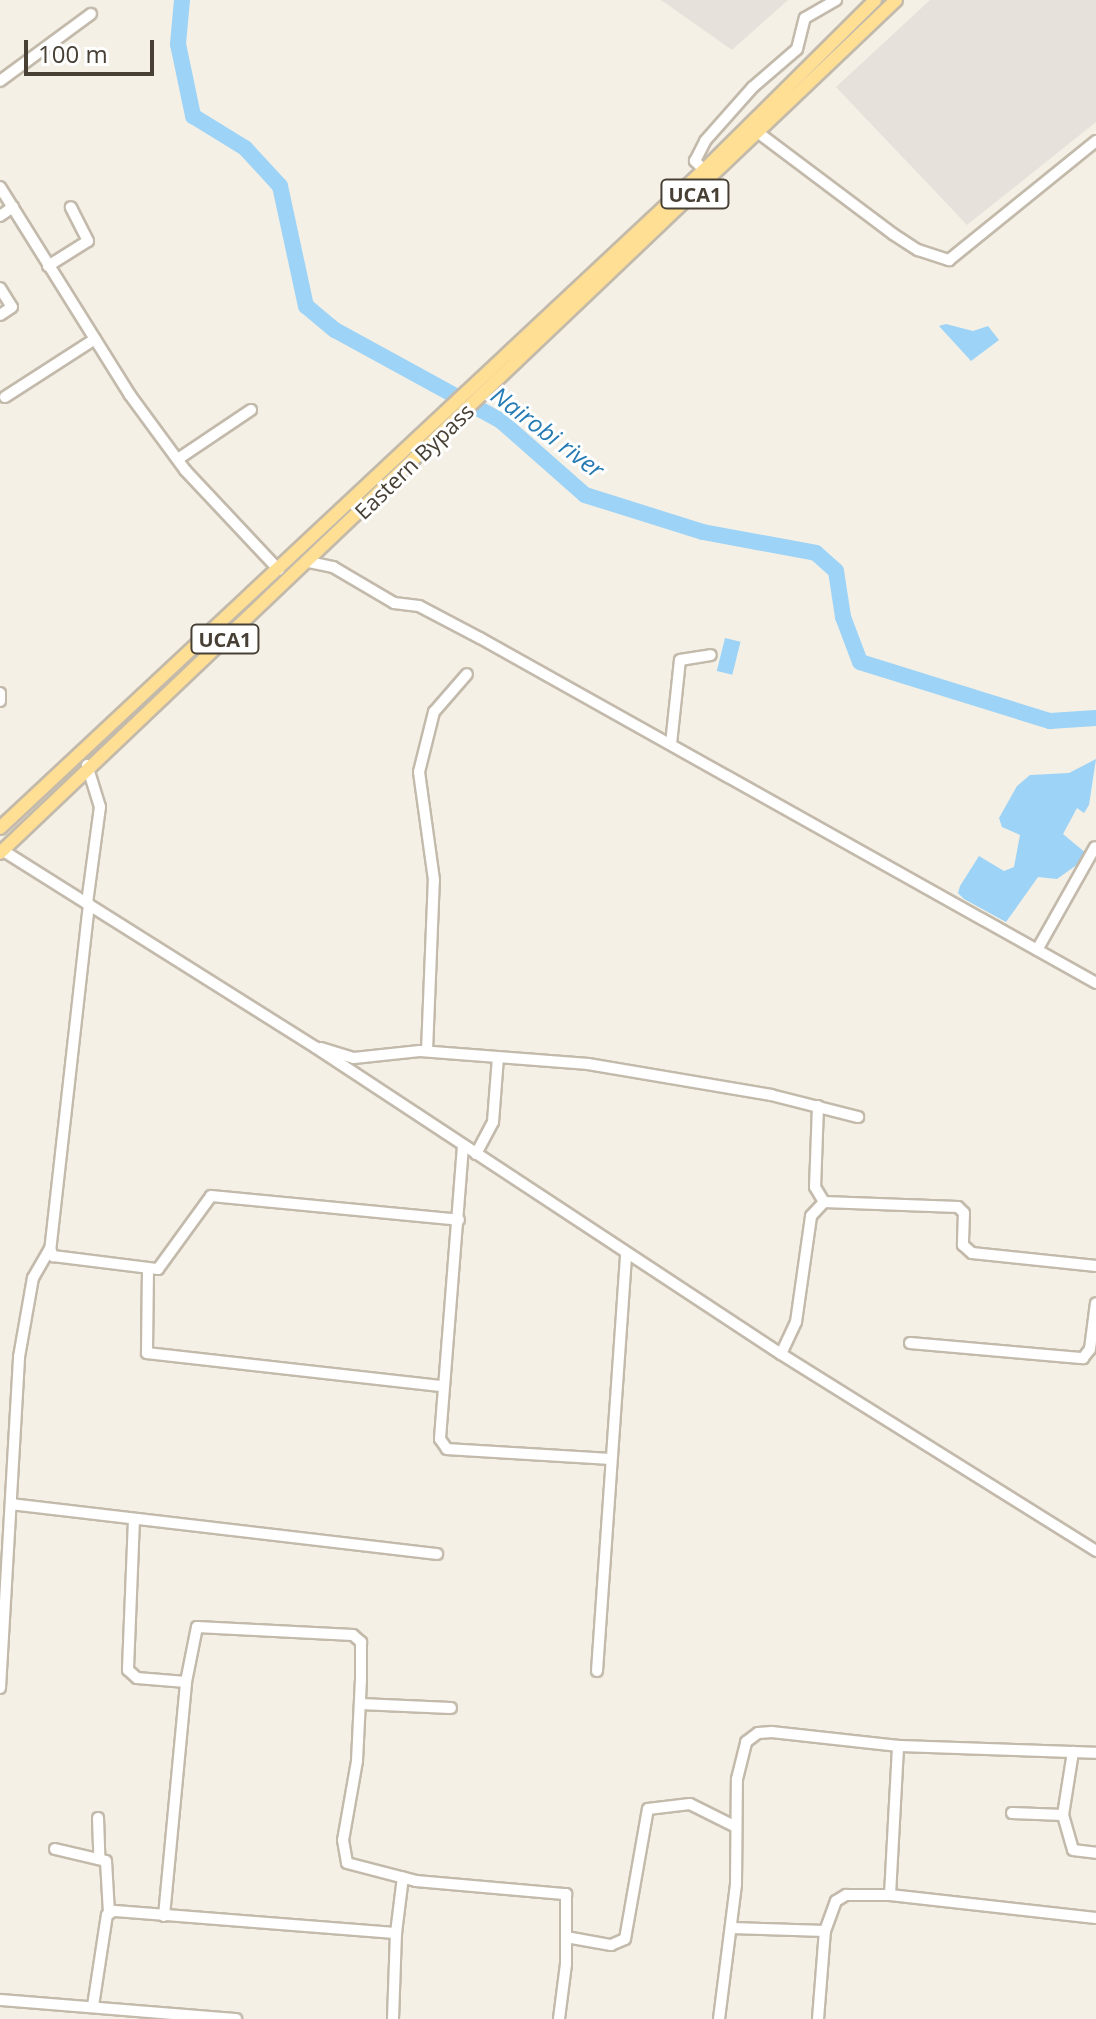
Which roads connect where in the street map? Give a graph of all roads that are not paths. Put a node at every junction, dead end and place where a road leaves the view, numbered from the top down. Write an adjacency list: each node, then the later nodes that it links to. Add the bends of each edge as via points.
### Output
1 (836, 0): 8 (street, via 805,18 797,49 753,87 705,141 695,161)
2 (875, 0): 8 (main road, Eastern Bypass / UCA1)
3 (896, 0): 6 (main road, Eastern Bypass / UCA1)
4 (91, 14): 5 (street)
5 (0, 81)
6 (760, 134): 7 (street, via 893,234 949,260); 17 (main road, Eastern Bypass / UCA1)
7 (1096, 141)
8 (704, 170): 17 (main road, Eastern Bypass / UCA1)
9 (0, 187): 10 (street)
10 (13, 207): 12 (street); 13 (street)
11 (71, 207): 13 (street, via 88,241)
12 (0, 216)
13 (48, 266): 16 (street)
14 (0, 288): 15 (street, via 12,307)
15 (0, 315)
16 (95, 339): 18 (street); 20 (street)
17 (486, 383): 21 (main road, Eastern Bypass / UCA1, via 450,427); 22 (main road, Eastern Bypass / UCA1, via 435,423)
18 (5, 397)
19 (251, 410): 20 (street)
20 (178, 459): 22 (street)
21 (309, 562): 27 (street, via 333,567 394,603 437,615); 28 (main road, Eastern Bypass / UCA1)
22 (279, 570): 29 (main road, Eastern Bypass / UCA1)
23 (711, 655): 27 (street, via 684,658 678,665)
24 (467, 674): 36 (street, via 434,712 419,772 434,880)
25 (0, 693): 26 (street)
26 (0, 701)
27 (671, 744): 33 (street)
28 (87, 765): 31 (main road, Eastern Bypass / UCA1); 32 (street, via 100,807)
29 (0, 828)
30 (1095, 847): 33 (street)
31 (1, 852): 32 (street)
32 (88, 903): 35 (street); 44 (street)
33 (1037, 950): 34 (street)
34 (1096, 983)
35 (315, 1047): 36 (street, via 354,1058); 40 (street)
36 (427, 1051): 37 (street)
37 (498, 1057): 38 (street, via 659,1074); 41 (street, via 493,1122)
38 (818, 1106): 39 (street); 42 (street, via 815,1187)
39 (858, 1117)
40 (463, 1146): 41 (street); 43 (street)
41 (476, 1154): 45 (street)
42 (824, 1202): 46 (street, via 958,1207 964,1213 963,1245 972,1253); 50 (street, via 811,1216 796,1322)
43 (459, 1220): 47 (street, via 211,1196 168,1262); 51 (street)
44 (50, 1249): 47 (street, via 60,1260); 53 (street, via 33,1278 24,1320)
45 (626, 1253): 50 (street); 52 (street)
46 (1096, 1266)
47 (148, 1269): 51 (street, via 147,1353)
48 (1096, 1303): 49 (street, via 1090,1349 1083,1358)
49 (910, 1343)
50 (781, 1354): 55 (street)
51 (442, 1386): 52 (street, via 440,1439 447,1449)
52 (610, 1459): 57 (street)
53 (11, 1504): 54 (street); 59 (street)
54 (134, 1519): 56 (street); 58 (street, via 128,1670 137,1678)
55 (1096, 1551)
56 (437, 1554)
57 (597, 1671)
58 (186, 1682): 60 (street, via 194,1632 202,1625 353,1635 361,1642); 75 (street)
59 (0, 1688)
60 (360, 1704): 61 (street); 72 (street, via 345,1855 354,1868)
61 (451, 1708)
62 (898, 1746): 63 (street); 68 (street, via 758,1733 741,1751); 73 (street)
63 (1073, 1752): 64 (street); 66 (street)
64 (1096, 1753)
65 (1012, 1813): 66 (street)
66 (1063, 1815): 70 (street, via 1073,1850)
67 (98, 1818): 71 (street)
68 (736, 1827): 77 (street); 80 (street, via 690,1804 648,1809 625,1939 611,1945)
69 (55, 1849): 71 (street)
70 (1096, 1853)
71 (99, 1856): 74 (street, via 109,1867)
72 (403, 1877): 79 (street); 80 (street, via 561,1892 567,1898)
73 (890, 1895): 76 (street); 78 (street, via 840,1896)
74 (109, 1913): 75 (street); 82 (street)
75 (164, 1916): 79 (street)
76 (1096, 1918)
77 (732, 1928): 78 (street); 87 (street)
78 (825, 1931): 88 (street)
79 (396, 1933): 85 (street)
80 (566, 1937): 86 (street)
81 (0, 2000): 82 (street)
82 (93, 2006): 83 (street)
83 (160, 2016): 84 (street)
84 (236, 2019)
85 (393, 2019)
86 (559, 2019)
87 (719, 2019)
88 (818, 2019)

